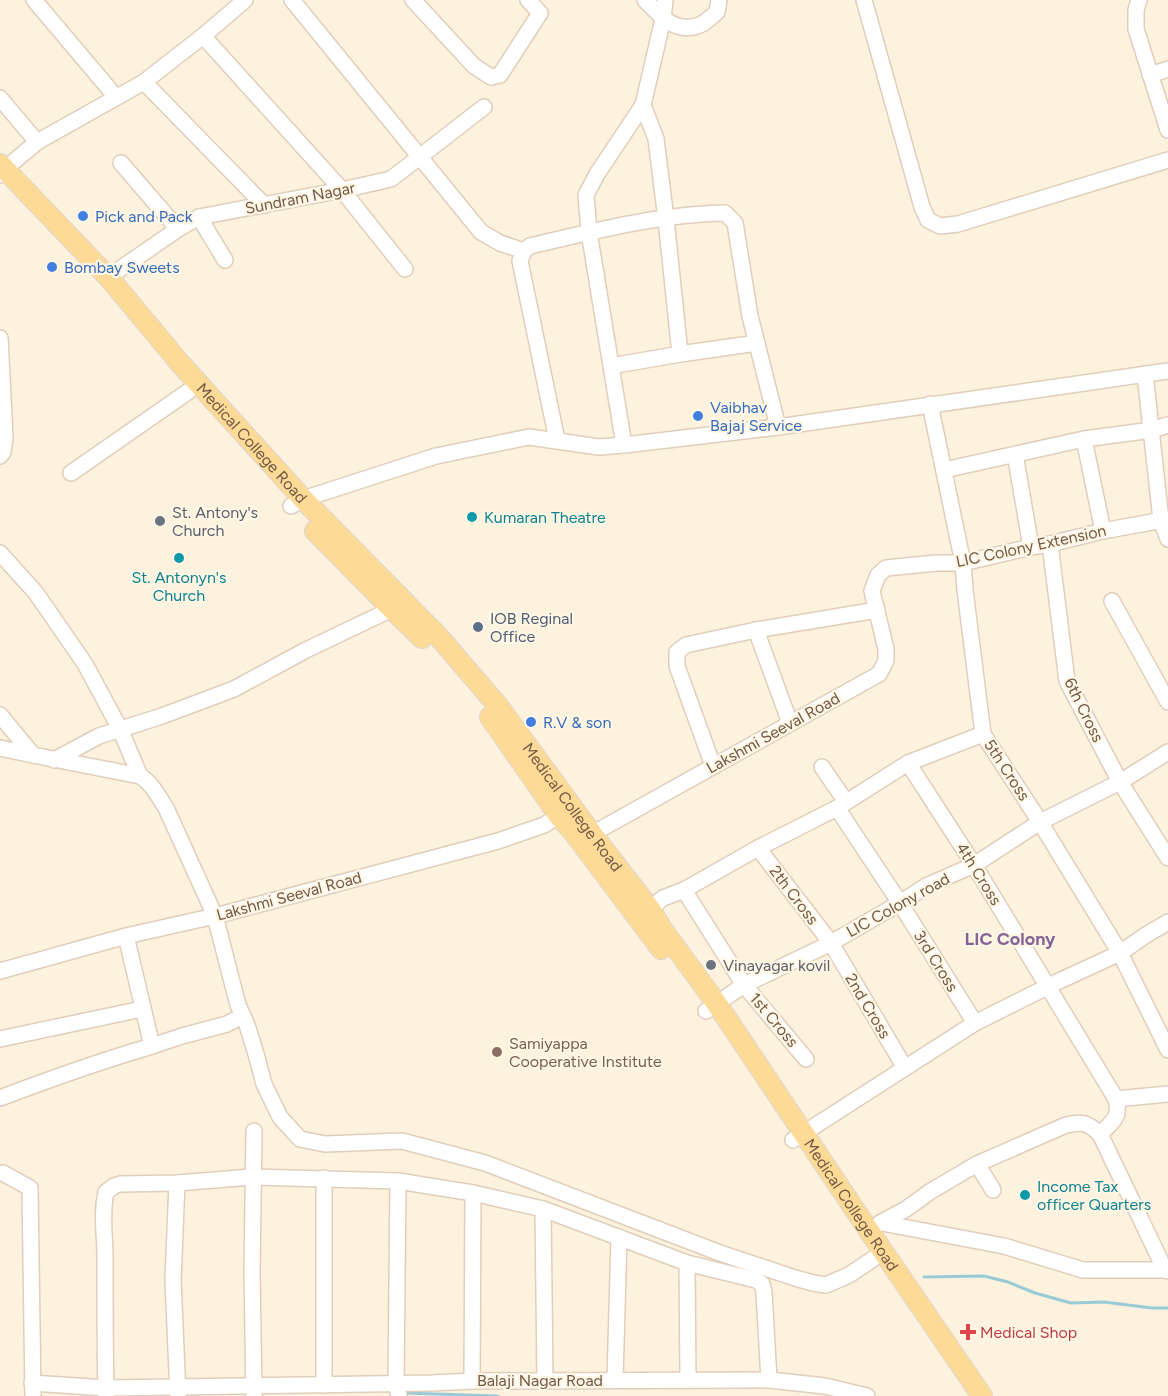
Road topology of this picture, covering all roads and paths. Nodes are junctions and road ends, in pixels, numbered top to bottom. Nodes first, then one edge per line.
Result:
1 (34, 0) edge
2 (245, 0) edge
3 (292, 0) edge
4 (413, 0) edge
5 (528, 0) edge
6 (645, 0) edge
7 (664, 0) edge
8 (719, 0) edge
9 (864, 0) edge
10 (1139, 0) edge
11 (663, 19) junction
12 (203, 36) junction
13 (1168, 69) edge
14 (1150, 75) junction
15 (144, 82) junction
16 (116, 97) junction
17 (0, 98) edge
18 (643, 105) junction
19 (484, 107) dead end
20 (1168, 130) edge
21 (37, 142) junction
22 (420, 157) junction
23 (1168, 160) edge
24 (121, 163) dead end
25 (1, 172) edge
26 (342, 190) junction
27 (264, 204) junction
28 (199, 217) junction
29 (666, 219) junction
30 (178, 229) junction
31 (589, 232) junction
32 (524, 251) junction
33 (225, 260) dead end
34 (405, 269) dead end
35 (110, 279) junction
36 (0, 338) edge
37 (757, 343) junction
38 (680, 354) junction
39 (0, 361) edge
40 (611, 366) junction
41 (1168, 371) edge
42 (1145, 374) junction
43 (189, 391) junction
44 (930, 404) junction
45 (1168, 425) edge
46 (778, 427) junction
47 (1152, 430) junction
48 (1084, 439) junction
49 (557, 440) junction
50 (624, 445) junction
51 (1015, 454) junction
52 (0, 456) edge
53 (944, 471) junction
54 (71, 473) dead end
55 (297, 503) junction
56 (1165, 520) edge
57 (1103, 531) junction
58 (1168, 539) edge
59 (1050, 544) junction
60 (1031, 547) junction
61 (0, 553) edge
62 (963, 562) junction
63 (872, 591) joint
64 (1112, 601) dead end
65 (392, 609) junction
66 (877, 610) junction
67 (756, 630) junction
68 (1168, 702) edge
69 (494, 711) junction
70 (0, 715) edge
71 (790, 723) junction
72 (120, 729) junction
73 (983, 734) junction
74 (0, 748) edge
75 (1168, 752) edge
76 (33, 755) junction
77 (54, 760) junction
78 (908, 763) junction
79 (713, 766) junction
80 (822, 767) dead end
81 (140, 776) junction
82 (1120, 782) junction
83 (842, 805) junction
84 (566, 811) junction
85 (1041, 822) junction
86 (592, 834) junction
87 (758, 848) junction
88 (1168, 858) edge
89 (974, 865) junction
90 (684, 890) junction
91 (900, 903) junction
92 (650, 909) junction
93 (214, 916) junction
94 (1168, 922) edge
95 (126, 936) junction
96 (831, 943) junction
97 (1120, 953) junction
98 (0, 971) edge
99 (744, 986) junction
100 (1047, 986) junction
101 (712, 1008) junction
102 (142, 1009) junction
103 (242, 1016) junction
104 (975, 1023) junction
105 (0, 1039) edge
106 (152, 1046) junction
107 (1168, 1050) edge
108 (806, 1059) dead end
109 (905, 1068) junction
110 (1168, 1094) edge
111 (0, 1098) edge
112 (1116, 1099) junction
113 (254, 1131) dead end
114 (1100, 1134) junction
115 (798, 1137) junction
116 (977, 1164) junction
117 (3, 1173) dead end
118 (252, 1177) junction
119 (324, 1178) junction
120 (398, 1181) junction
121 (177, 1182) junction
122 (993, 1190) dead end
123 (473, 1193) junction
124 (543, 1209) junction
125 (874, 1225) junction
126 (619, 1237) junction
127 (873, 1259) junction
128 (687, 1263) junction
129 (1167, 1271) edge
130 (544, 1380) junction
131 (615, 1380) junction
132 (688, 1380) junction
133 (769, 1380) junction
134 (472, 1381) junction
135 (324, 1385) junction
136 (32, 1390) edge
137 (398, 1390) edge
138 (253, 1391) edge
139 (106, 1392) edge
140 (178, 1392) edge
141 (867, 1396) edge
142 (969, 1396) edge
143 (982, 1396) edge

1 - 16 street
2 - 12 street
3 - 22 street
4 - 5 street
6 - 11 street
7 - 11 street
8 - 11 street
9 - 23 street
10 - 14 street
11 - 18 street
12 - 15 street
12 - 26 street
13 - 14 street
14 - 20 street
15 - 16 street
15 - 27 street
16 - 21 street
17 - 21 street
18 - 29 street
18 - 31 street
19 - 22 street, Sundram Nagar
21 - 25 street
22 - 26 street, Sundram Nagar
22 - 32 street
24 - 30 street
25 - 35 main road, Medical College Road
25 - 43 main road, Medical College Road
26 - 27 street, Sundram Nagar
26 - 34 street
27 - 28 street, Sundram Nagar
28 - 30 street, Sundram Nagar
28 - 33 street
29 - 31 street
29 - 37 street
29 - 38 street
30 - 35 street, Sundram Nagar
31 - 32 street
31 - 40 street
32 - 49 street
35 - 55 main road, Medical College Road
36 - 39 street
37 - 38 street
37 - 46 street
38 - 40 street
39 - 52 street
40 - 50 street
41 - 42 street
42 - 44 street
42 - 47 street
43 - 54 street
43 - 55 main road, Medical College Road
44 - 46 street
44 - 53 street, 5th Cross
45 - 47 street
46 - 50 street
47 - 48 street
47 - 56 street
48 - 51 street
48 - 57 street
49 - 50 street
49 - 55 street
51 - 53 street
51 - 60 street
53 - 62 street, 5th Cross
55 - 65 main road, Medical College Road
55 - 69 main road, Medical College Road
56 - 57 street, LIC Colony Extension
56 - 58 street
57 - 59 street, LIC Colony Extension
59 - 60 street, LIC Colony Extension
59 - 82 street, 6th Cross
60 - 62 street, LIC Colony Extension
61 - 72 street
62 - 63 street, LIC Colony Extension
62 - 73 street, 5th Cross
63 - 66 street, Lakshmi Seeval Road
64 - 68 street
65 - 69 main road, Medical College Road
65 - 72 street
66 - 67 street
66 - 71 street, Lakshmi Seeval Road
67 - 71 street
67 - 79 street
69 - 84 main road, Medical College Road
70 - 76 street
71 - 79 street, Lakshmi Seeval Road
72 - 77 street
72 - 81 street
73 - 78 street
73 - 85 street, 5th Cross
74 - 76 street
75 - 82 street, LIC Colony road
76 - 77 street
77 - 81 street
78 - 83 street
78 - 89 street, 4th Cross
79 - 86 street, Lakshmi Seeval Road
80 - 83 street, 3rd Cross
81 - 93 street
82 - 85 street, LIC Colony road
82 - 88 street, 6th Cross
83 - 87 street
83 - 91 street, 3rd Cross
84 - 86 main road, Medical College Road
84 - 93 street, Lakshmi Seeval Road
84 - 101 main road, Medical College Road
85 - 89 street, LIC Colony road
85 - 97 street, 5th Cross
86 - 92 main road, Medical College Road
87 - 90 street
87 - 96 street, 2th Cross
89 - 91 street, LIC Colony road
89 - 100 street, 4th Cross
90 - 92 street
90 - 99 street, 1st Cross
91 - 96 street, LIC Colony road
91 - 104 street, 3rd Cross
92 - 101 main road, Medical College Road
93 - 95 street, Lakshmi Seeval Road
93 - 103 street
94 - 97 street
95 - 98 street, Lakshmi Seeval Road
95 - 102 street
96 - 99 street, LIC Colony road
96 - 109 street, 2nd Cross
97 - 100 street
97 - 107 street, 5th Cross
99 - 101 street, LIC Colony road
99 - 108 street, 1st Cross
100 - 104 street
100 - 112 street, 4th Cross
101 - 115 main road, Medical College Road
102 - 105 street
102 - 106 street
103 - 106 street
103 - 127 street
104 - 109 street
106 - 111 street
109 - 115 street
110 - 112 street
112 - 114 street
113 - 118 street
114 - 116 street
114 - 129 street
115 - 125 main road, Medical College Road
115 - 127 main road, Medical College Road
116 - 122 street
116 - 125 street
117 - 136 street
118 - 119 street
118 - 121 street
118 - 138 street
119 - 120 street
119 - 135 street
120 - 123 street
120 - 137 street
121 - 139 street
121 - 140 street
123 - 124 street
123 - 134 street
124 - 126 street
124 - 130 street
125 - 129 street
125 - 143 main road, Medical College Road
126 - 128 street
126 - 131 street
127 - 142 main road, Medical College Road
128 - 132 street
128 - 133 street
130 - 131 street, Balaji Nagar Road
130 - 134 street, Balaji Nagar Road
131 - 132 street, Balaji Nagar Road
132 - 133 street, Balaji Nagar Road
133 - 141 street, Balaji Nagar Road
134 - 137 street, Balaji Nagar Road
135 - 137 street, Balaji Nagar Road
135 - 138 street, Balaji Nagar Road
136 - 139 street, Balaji Nagar Road
138 - 140 street, Balaji Nagar Road
139 - 140 street, Balaji Nagar Road

